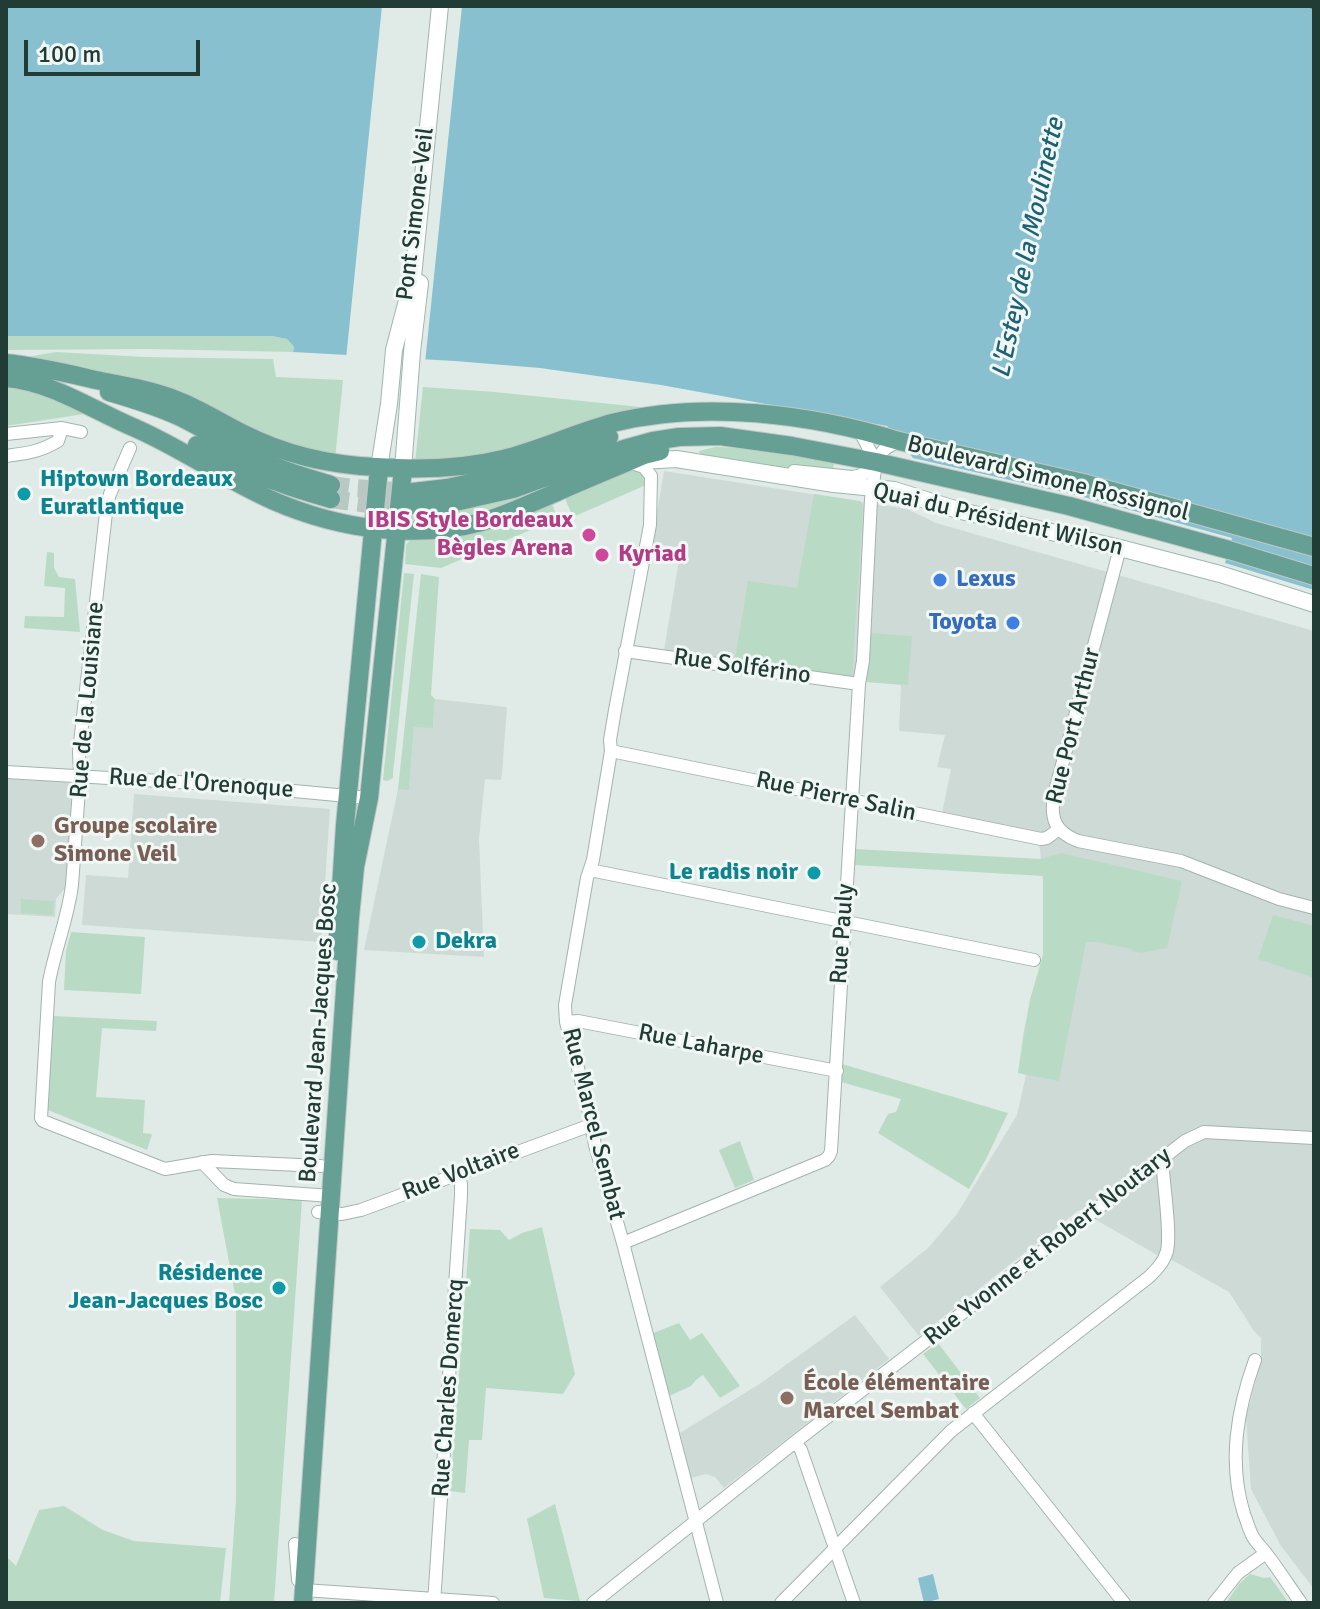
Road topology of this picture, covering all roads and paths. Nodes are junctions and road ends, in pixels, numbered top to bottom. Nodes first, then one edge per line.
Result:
1 (440, 6) edge
2 (449, 6) edge
3 (6, 363) edge
4 (44, 369) junction
5 (6, 378) edge
6 (75, 399) junction
7 (807, 420) junction
8 (62, 428) junction
9 (859, 430) junction
10 (81, 432) dead end
11 (6, 434) edge
12 (899, 441) junction
13 (768, 442) junction
14 (130, 448) dead end
15 (6, 456) edge
16 (629, 462) junction
17 (876, 462) junction
18 (379, 468) junction
19 (403, 469) junction
20 (738, 469) junction
21 (872, 488) junction
22 (373, 529) junction
23 (396, 530) junction
24 (1314, 547) edge
25 (1120, 548) junction
26 (1314, 576) edge
27 (1314, 604) edge
28 (625, 651) junction
29 (859, 684) junction
30 (611, 751) junction
31 (6, 772) edge
32 (80, 776) junction
33 (347, 796) junction
34 (369, 798) junction
35 (853, 800) junction
36 (1059, 829) junction
37 (590, 870) junction
38 (1314, 908) edge
39 (844, 920) junction
40 (347, 955) junction
41 (1034, 960) dead end
42 (566, 1022) junction
43 (837, 1071) junction
44 (591, 1125) junction
45 (1314, 1138) edge
46 (202, 1162) junction
47 (1158, 1162) junction
48 (321, 1166) junction
49 (458, 1173) junction
50 (325, 1204) junction
51 (623, 1243) junction
52 (1255, 1360) dead end
53 (973, 1413) junction
54 (795, 1442) junction
55 (695, 1522) junction
56 (836, 1549) junction
57 (1266, 1553) junction
58 (297, 1600) edge
59 (434, 1601) edge
60 (493, 1603) edge
61 (593, 1603) edge
62 (717, 1603) edge
63 (781, 1603) edge
64 (854, 1603) edge
65 (1124, 1603) edge
66 (1214, 1603) edge
67 (1301, 1603) edge
68 (1310, 1603) edge

1 - 18 main road, Pont Simone-Veil
2 - 19 main road, Pont Simone-Veil
3 - 4 main road
4 - 6 main road
4 - 18 main road
5 - 6 main road
6 - 22 main road
7 - 9 main road, Boulevard Simone Rossignol
7 - 13 main road
7 - 19 main road
8 - 10 street
8 - 11 street
8 - 15 street
9 - 12 main road, Boulevard Simone Rossignol
9 - 17 street
12 - 17 street
12 - 24 main road, Boulevard Simone Rossignol
13 - 16 main road
13 - 17 main road, Boulevard Simone Rossignol
14 - 32 street, Rue de la Louisiane
16 - 20 main road, Quai du Président Wilson
16 - 23 main road
16 - 28 street, Rue Marcel Sembat
17 - 20 street
17 - 21 street, Rue Pauly
17 - 26 main road, Boulevard Simone Rossignol
18 - 19 main road
18 - 22 main road, Boulevard Jean-Jacques Bosc
19 - 23 main road, Boulevard Jean-Jacques Bosc
20 - 21 main road, Quai du Président Wilson
21 - 25 main road, Quai du Président Wilson
21 - 29 street, Rue Pauly
22 - 23 main road
22 - 33 main road, Boulevard Jean-Jacques Bosc
23 - 34 main road, Boulevard Jean-Jacques Bosc
25 - 27 main road, Quai du Président Wilson
25 - 36 street, Rue Port Arthur
28 - 29 street, Rue Solférino
28 - 30 street, Rue Marcel Sembat
29 - 35 street, Rue Pauly
30 - 35 street, Rue Pierre Salin
30 - 37 street, Rue Marcel Sembat
31 - 32 street, Rue de l'Orenoque
32 - 33 street, Rue de l'Orenoque
32 - 46 street, Rue de la Louisiane
33 - 34 street, Rue de l'Orenoque
33 - 40 street
33 - 48 main road, Boulevard Jean-Jacques Bosc
34 - 40 main road, Boulevard Jean-Jacques Bosc
35 - 36 street, Rue Pierre Salin
35 - 39 street, Rue Pauly
36 - 38 street, Rue Port Arthur
37 - 39 street
37 - 42 street, Rue Marcel Sembat
39 - 41 street
39 - 43 street, Rue Pauly
40 - 50 main road, Boulevard Jean-Jacques Bosc
42 - 43 street, Rue Laharpe
42 - 44 street, Rue Marcel Sembat
43 - 51 street, Rue Pauly
44 - 49 street, Rue Voltaire
44 - 51 street, Rue Marcel Sembat
45 - 47 street, Rue Yvonne et Robert Noutary
46 - 48 street, Rue de la Louisiane
46 - 50 street
47 - 53 street
47 - 54 street, Rue Yvonne et Robert Noutary
48 - 50 main road, Boulevard Jean-Jacques Bosc
49 - 50 street, Rue Voltaire
49 - 59 street, Rue Charles Domercq
50 - 58 main road, Boulevard Jean-Jacques Bosc
50 - 58 main road, Boulevard Jean-Jacques Bosc
51 - 55 street, Rue Marcel Sembat
52 - 57 street
53 - 56 street
53 - 65 street
54 - 55 street, Rue Yvonne et Robert Noutary
54 - 56 street
55 - 61 street, Rue Yvonne et Robert Noutary
55 - 62 street, Rue Marcel Sembat
56 - 63 street
56 - 64 street
57 - 66 street
57 - 67 street
57 - 68 street
58 - 59 street
59 - 60 street

